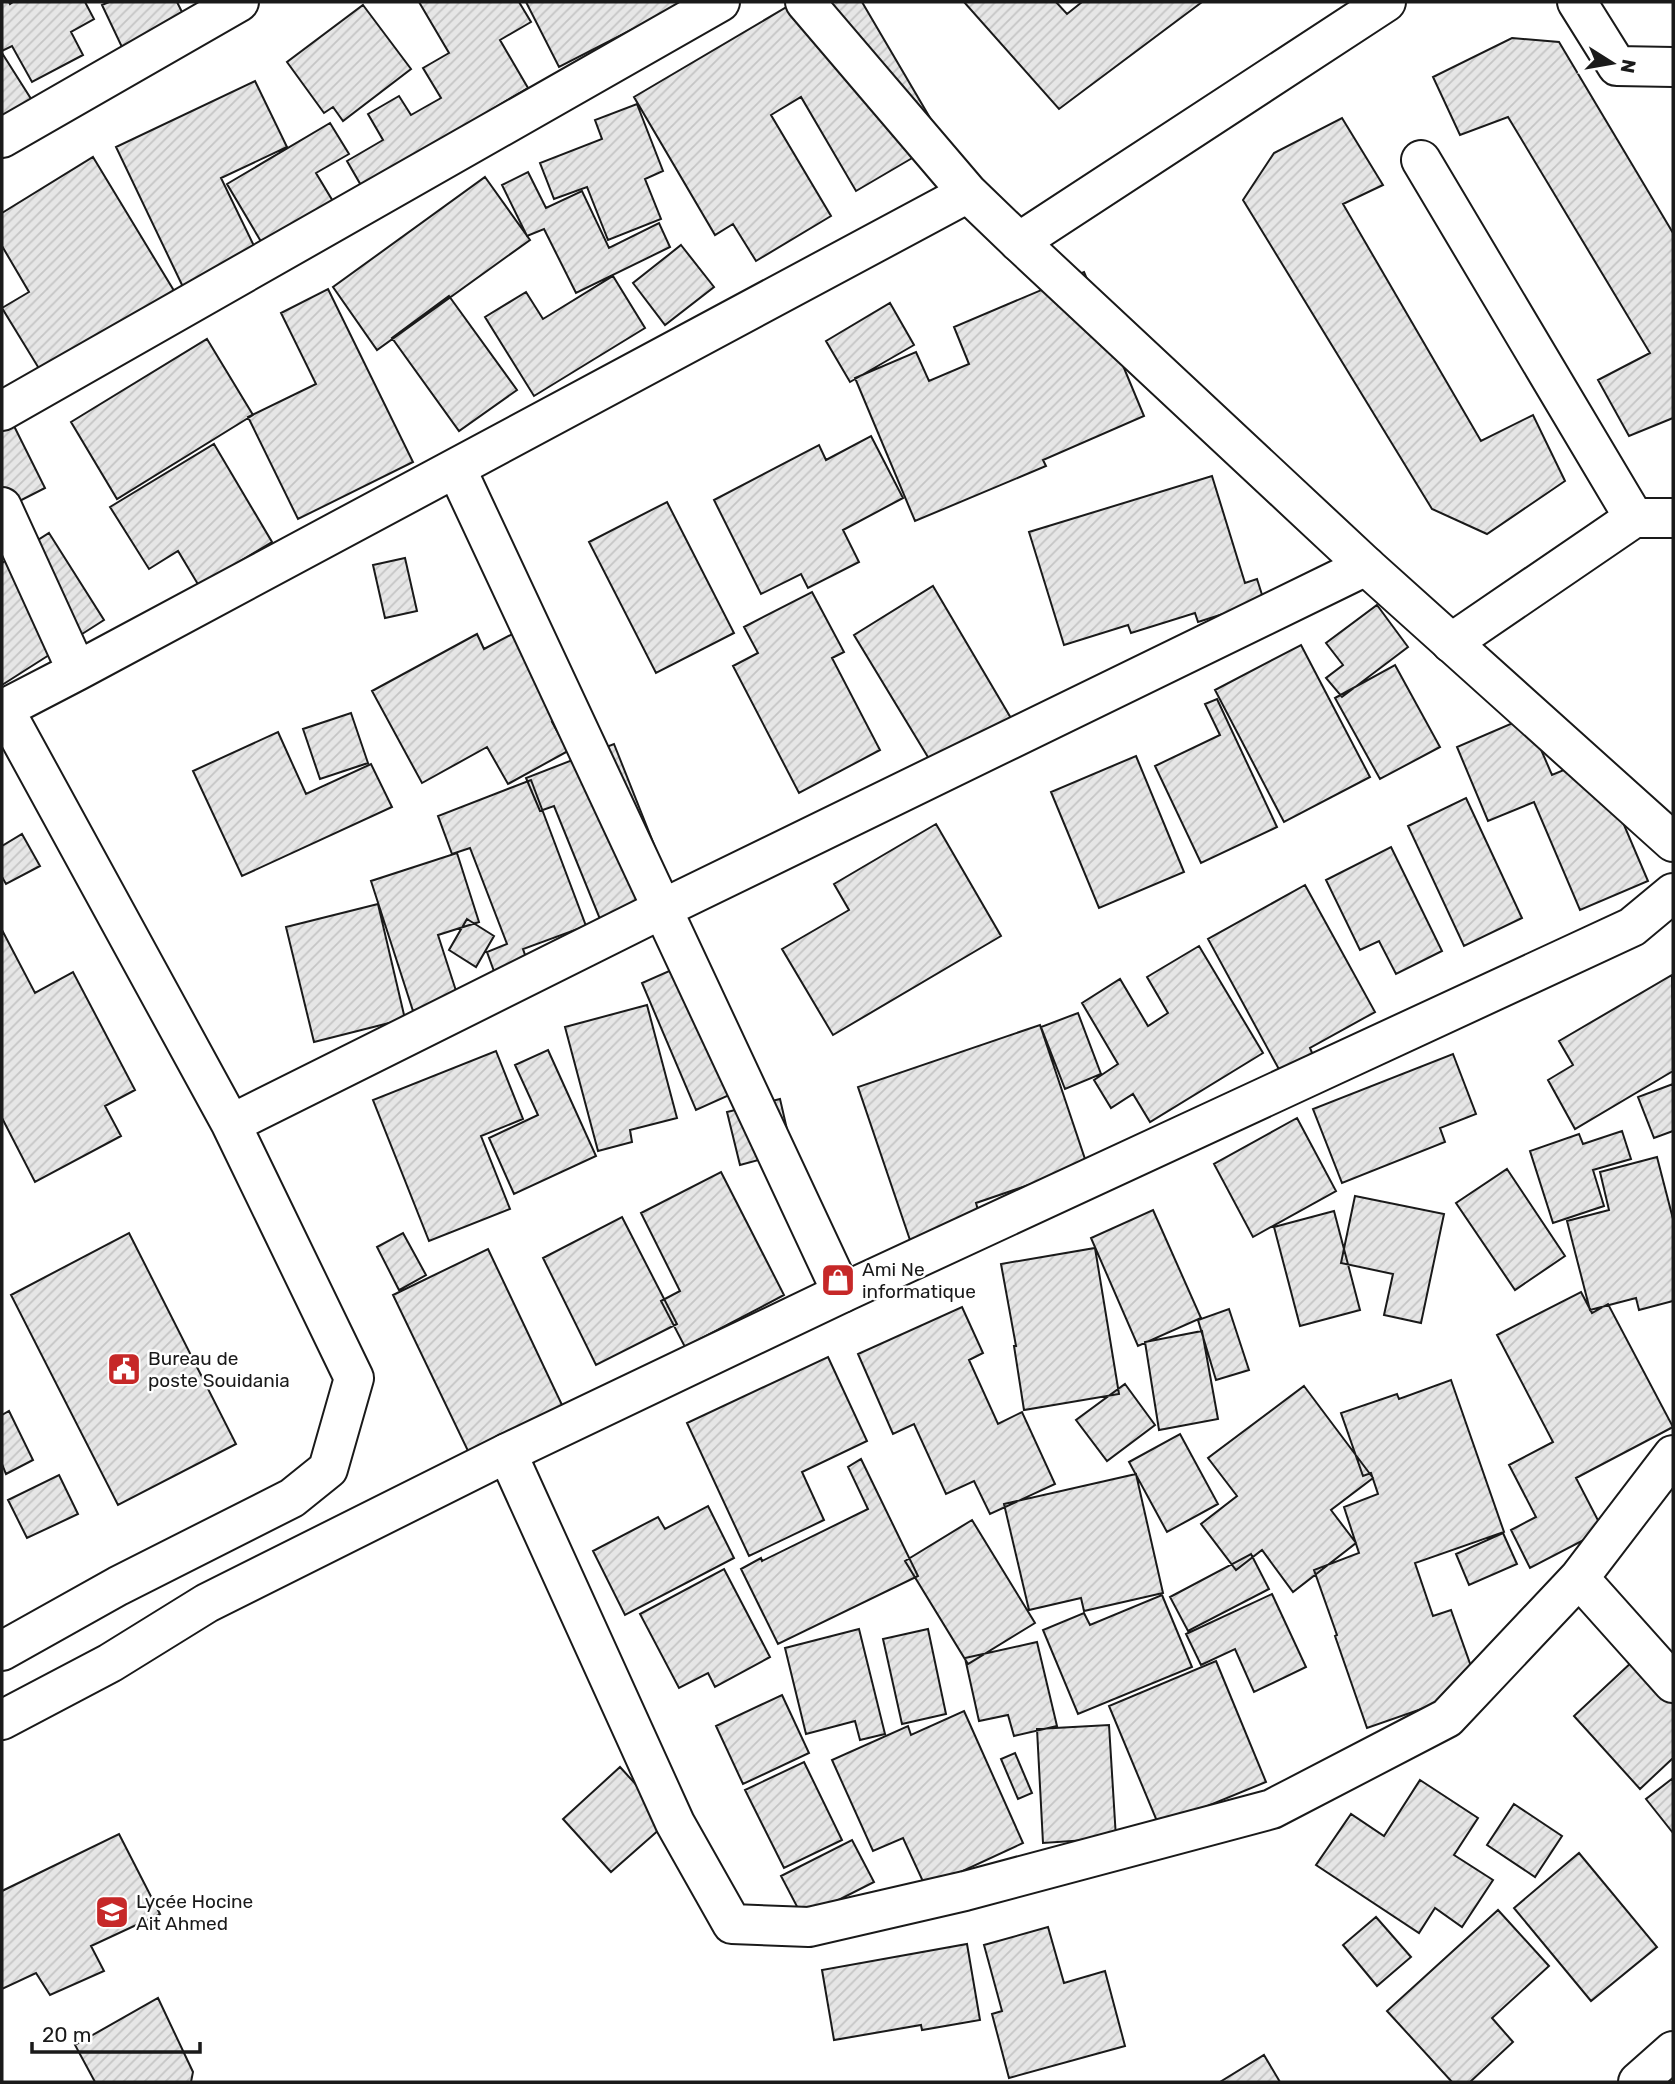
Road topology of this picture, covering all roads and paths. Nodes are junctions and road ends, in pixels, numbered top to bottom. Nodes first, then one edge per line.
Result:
1 (239, 2) edge
2 (720, 2) edge
3 (805, 2) edge
4 (1386, 2) edge
5 (1577, 2) edge
6 (1673, 67) edge
7 (2, 138) edge
8 (1421, 160) dead end
9 (968, 193) junction
10 (1019, 242) junction
11 (2, 411) edge
12 (456, 468) junction
13 (2, 507) edge
14 (1634, 518) junction
15 (1673, 518) edge
16 (1366, 566) junction
17 (1451, 643) junction
18 (77, 671) junction
19 (3, 709) edge
20 (1673, 842) edge
21 (1673, 893) edge
22 (662, 909) junction
23 (231, 1124) junction
24 (842, 1293) junction
25 (507, 1453) junction
26 (1673, 1454) edge
27 (1579, 1578) junction
28 (2, 1651) edge
29 (1673, 1683) edge
30 (2, 1720) edge
31 (1673, 2051) edge
32 (1638, 2082) edge

1 - 7 street
2 - 11 street
3 - 9 street
4 - 10 street
5 - 6 street
8 - 14 street
9 - 10 street
9 - 12 street
10 - 16 street
12 - 18 street
12 - 22 street
13 - 18 street
14 - 15 street
14 - 17 street
16 - 17 street
16 - 22 street
17 - 20 street
18 - 19 street
19 - 23 street
21 - 24 street
22 - 23 street
22 - 24 street
23 - 28 street
24 - 25 street
25 - 27 street
25 - 30 street
26 - 27 street
27 - 29 street
31 - 32 street

